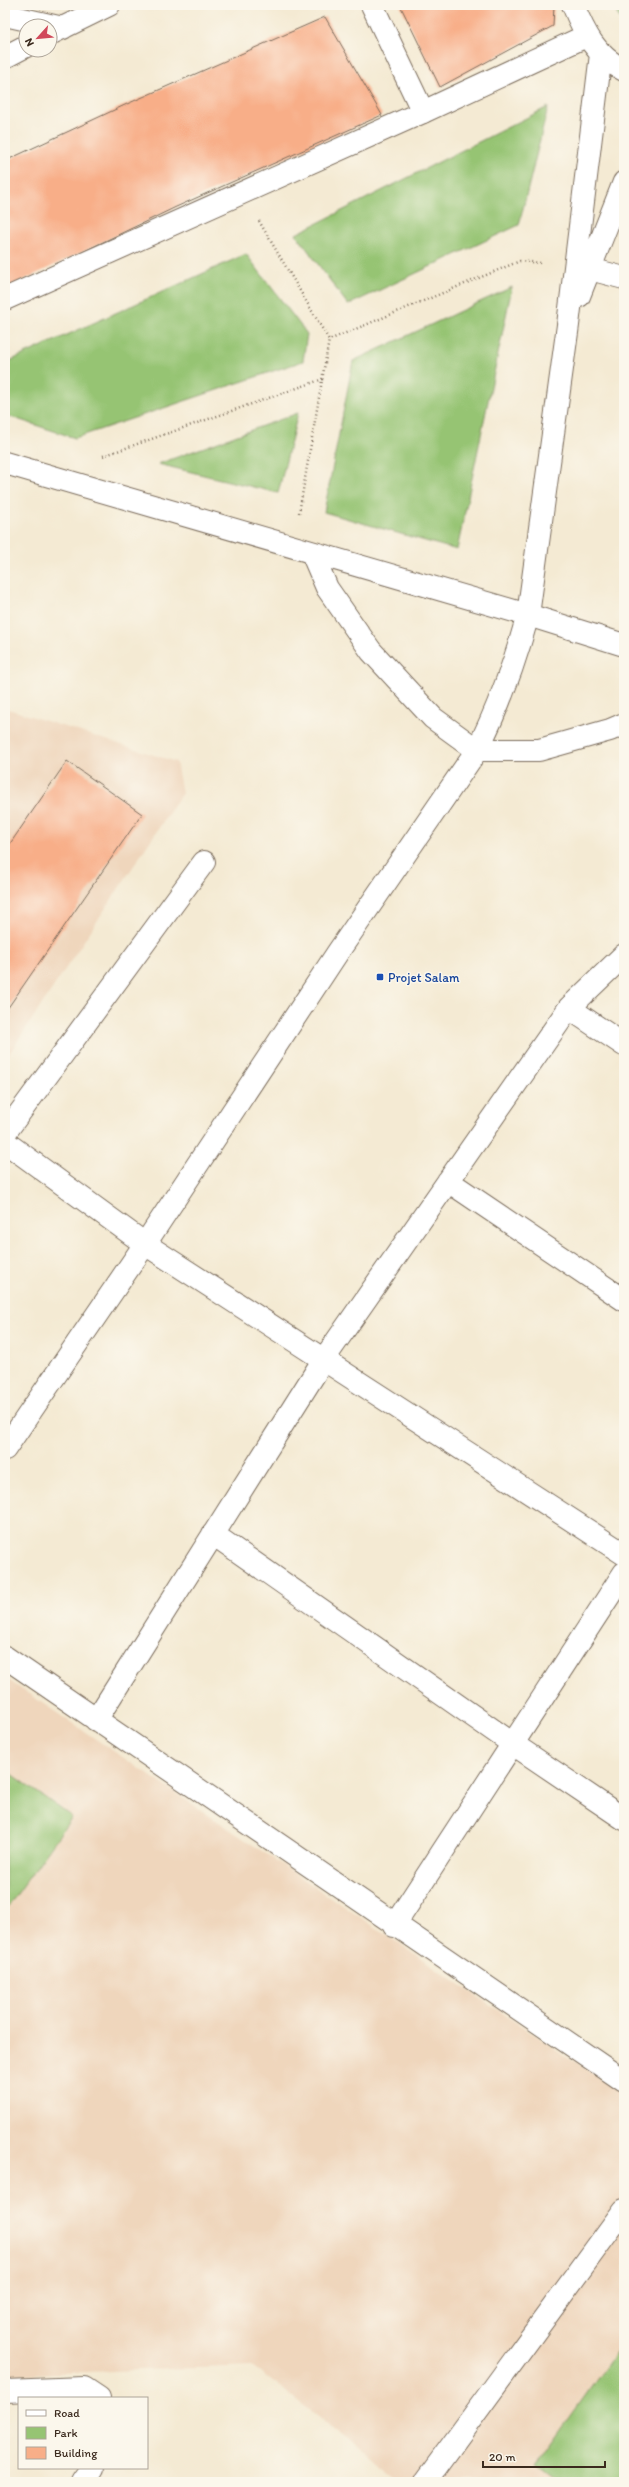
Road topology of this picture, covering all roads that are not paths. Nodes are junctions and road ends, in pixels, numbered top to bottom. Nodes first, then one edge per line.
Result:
1 (109, 5) edge
2 (372, 5) edge
3 (573, 5) edge
4 (5, 15) edge
5 (18, 19) edge
6 (58, 30) edge
7 (586, 36) junction
8 (18, 50) edge
9 (601, 54) junction
10 (5, 57) edge
11 (624, 70) edge
12 (423, 112) junction
13 (624, 182) edge
14 (582, 268) junction
15 (624, 278) edge
16 (5, 299) edge
17 (5, 463) edge
18 (302, 550) junction
19 (528, 615) junction
20 (624, 645) edge
21 (624, 724) edge
22 (477, 750) junction
23 (204, 862) dead end
24 (624, 955) edge
25 (569, 1008) junction
26 (624, 1045) edge
27 (5, 1133) edge
28 (5, 1142) edge
29 (448, 1181) junction
30 (145, 1244) junction
31 (624, 1300) edge
32 (324, 1359) junction
33 (5, 1449) edge
34 (213, 1534) junction
35 (624, 1554) edge
36 (624, 1573) edge
37 (5, 1657) edge
38 (96, 1720) junction
39 (513, 1744) junction
40 (624, 1819) edge
41 (394, 1926) junction
42 (624, 2081) edge
43 (624, 2210) edge
44 (5, 2391) edge
45 (98, 2397) edge
46 (91, 2469) edge
47 (83, 2482) edge
48 (425, 2482) edge

1 - 6 street
2 - 12 street
3 - 7 street
4 - 5 street
7 - 9 street
7 - 12 street
8 - 10 street
9 - 11 street
9 - 14 street
12 - 16 street
13 - 14 street
14 - 15 street
14 - 19 street
17 - 18 street
18 - 19 street
18 - 22 street
19 - 20 street
19 - 22 street
21 - 22 street
22 - 30 street
23 - 27 street
24 - 25 street
25 - 26 street
25 - 29 street
28 - 30 street
29 - 31 street
29 - 32 street
30 - 32 street
30 - 33 street
32 - 34 street
32 - 35 street
34 - 38 street
34 - 39 street
36 - 39 street
37 - 38 street
38 - 41 street
39 - 40 street
39 - 41 street
41 - 42 street
43 - 48 street
44 - 45 street
46 - 47 street

